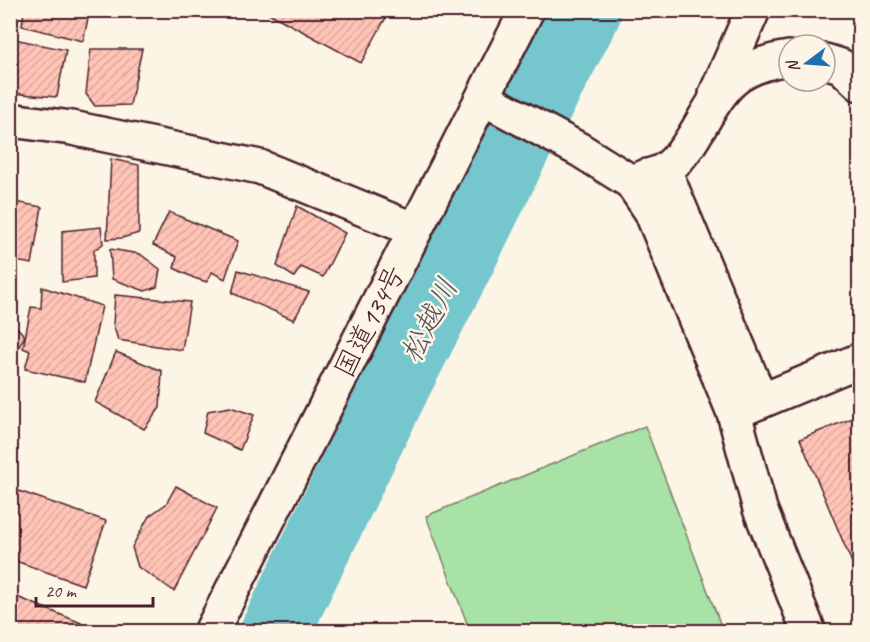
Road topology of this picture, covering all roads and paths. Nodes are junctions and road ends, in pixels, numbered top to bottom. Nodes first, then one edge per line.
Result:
1 (527, 10) edge
2 (753, 10) edge
3 (777, 60) edge
4 (837, 65) edge
5 (860, 84) edge
6 (492, 103) junction
7 (710, 106) junction
8 (10, 120) edge
9 (664, 170) junction
10 (631, 182) junction
11 (415, 230) junction
12 (860, 360) edge
13 (748, 407) junction
14 (211, 632) edge
15 (809, 632) edge

1 - 6 main road, 国道134号
2 - 7 main road
3 - 7 main road
4 - 5 main road
6 - 10 main road
6 - 11 main road, 国道134号
7 - 9 main road
8 - 11 main road
9 - 10 main road
9 - 13 main road
10 - 13 main road
11 - 14 main road, 国道134号
12 - 13 main road
13 - 15 main road

